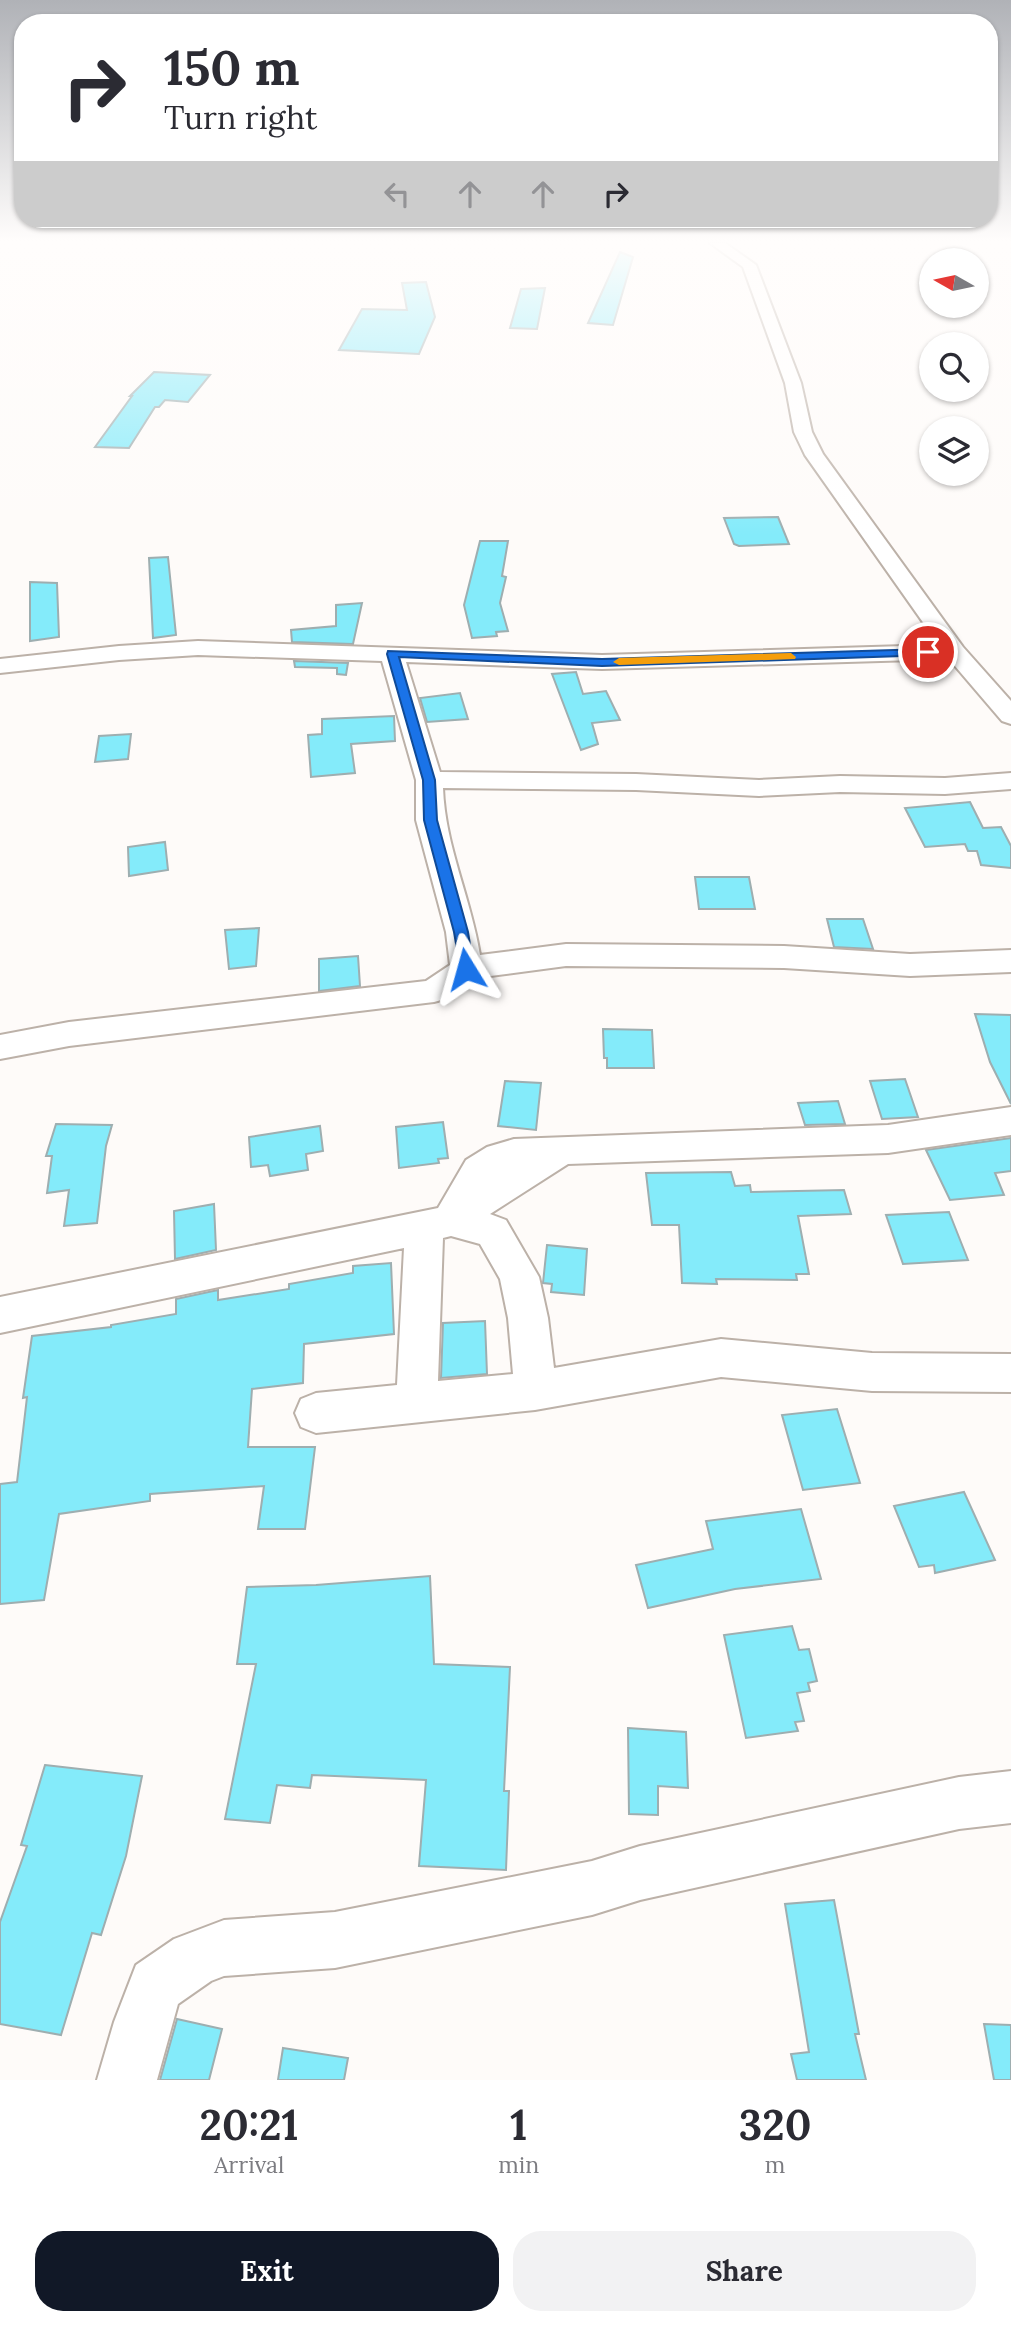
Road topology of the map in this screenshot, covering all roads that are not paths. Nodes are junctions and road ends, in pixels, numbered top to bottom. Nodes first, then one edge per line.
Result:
1 (777, 340) edge
2 (955, 652) junction
3 (392, 654) junction
4 (0, 666) edge
5 (1011, 716) edge
6 (429, 780) junction
7 (1011, 781) edge
8 (1011, 961) edge
9 (466, 969) junction
10 (0, 1047) edge
11 (1011, 1121) edge
12 (438, 1224) junction
13 (0, 1315) edge
14 (1011, 1373) edge
15 (417, 1383) dead end
16 (535, 1391) junction
17 (316, 1413) dead end
18 (1011, 1797) edge
19 (127, 2080) edge

1 - 2 street
2 - 3 street
2 - 5 street
3 - 4 street
3 - 6 street
6 - 7 street
6 - 9 street
8 - 9 street
9 - 10 street
11 - 12 street
12 - 13 street
12 - 15 street
12 - 16 street
14 - 16 street
16 - 17 street
18 - 19 street

